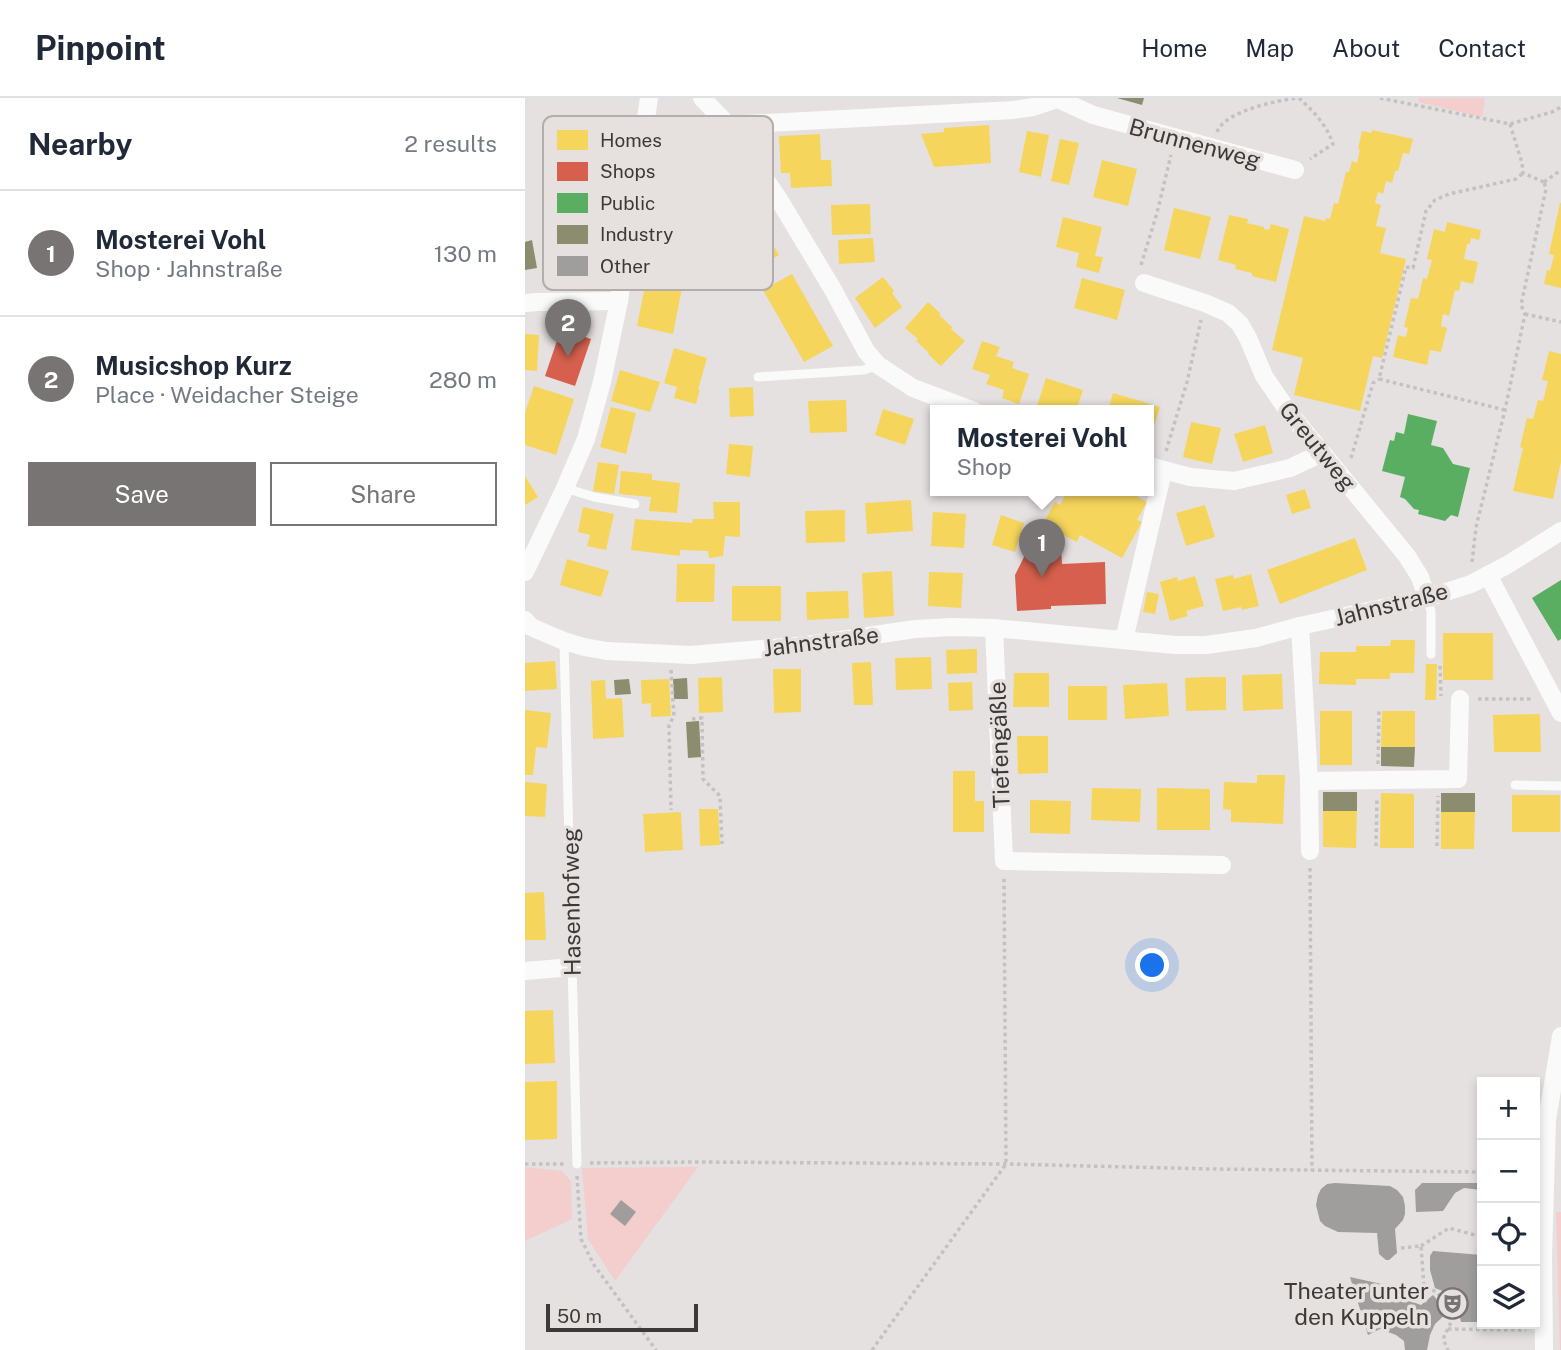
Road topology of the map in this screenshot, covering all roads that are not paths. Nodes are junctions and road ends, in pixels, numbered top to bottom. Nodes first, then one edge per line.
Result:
1 (649, 98) edge
2 (702, 98) edge
3 (1057, 99) edge
4 (646, 116) edge
5 (719, 116) edge
6 (773, 123) edge
7 (1295, 170) road end
8 (773, 191) edge
9 (1144, 283) road end
10 (621, 290) edge
11 (619, 301) junction
12 (525, 303) edge
13 (878, 365) junction
14 (758, 377) dead end
15 (958, 405) edge
16 (1322, 453) junction
17 (1156, 468) edge
18 (565, 488) junction
19 (1151, 496) edge
20 (635, 504) dead end
21 (1561, 531) edge
22 (543, 535) junction
23 (525, 541) edge
24 (525, 572) edge
25 (1488, 575) junction
26 (1427, 597) junction
27 (525, 620) edge
28 (1300, 626) junction
29 (994, 628) junction
30 (1124, 640) junction
31 (564, 641) junction
32 (1436, 657) road end
33 (1459, 699) road end
34 (1558, 706) edge
35 (1309, 780) junction
36 (1515, 785) dead end
37 (1561, 786) edge
38 (1310, 851) road end
39 (1222, 865) dead end
40 (572, 967) junction
41 (525, 971) edge
42 (1561, 1036) edge
43 (577, 1164) road end
44 (1544, 1350) edge

1 - 4 street
2 - 5 street
3 - 6 street, Brunnenweg
3 - 7 street, Brunnenweg
8 - 13 street
9 - 16 street, Greutweg
10 - 11 street
11 - 12 street
11 - 18 street
13 - 14 lane
13 - 15 street
16 - 17 street
16 - 26 street, Greutweg
18 - 20 lane
18 - 22 street
19 - 30 street
21 - 25 street, Jahnstraße
22 - 23 street
22 - 24 street
25 - 26 street, Jahnstraße
25 - 34 street
26 - 28 street, Jahnstraße
26 - 32 lane
27 - 31 street, Jahnstraße
28 - 30 street, Jahnstraße
28 - 35 street
29 - 30 street, Jahnstraße
29 - 31 street, Jahnstraße
29 - 39 street, Tiefengäßle
31 - 40 lane, Hasenhofweg
33 - 35 street
35 - 38 street
36 - 37 lane
40 - 41 street
40 - 43 lane, Hasenhofweg
42 - 44 street

